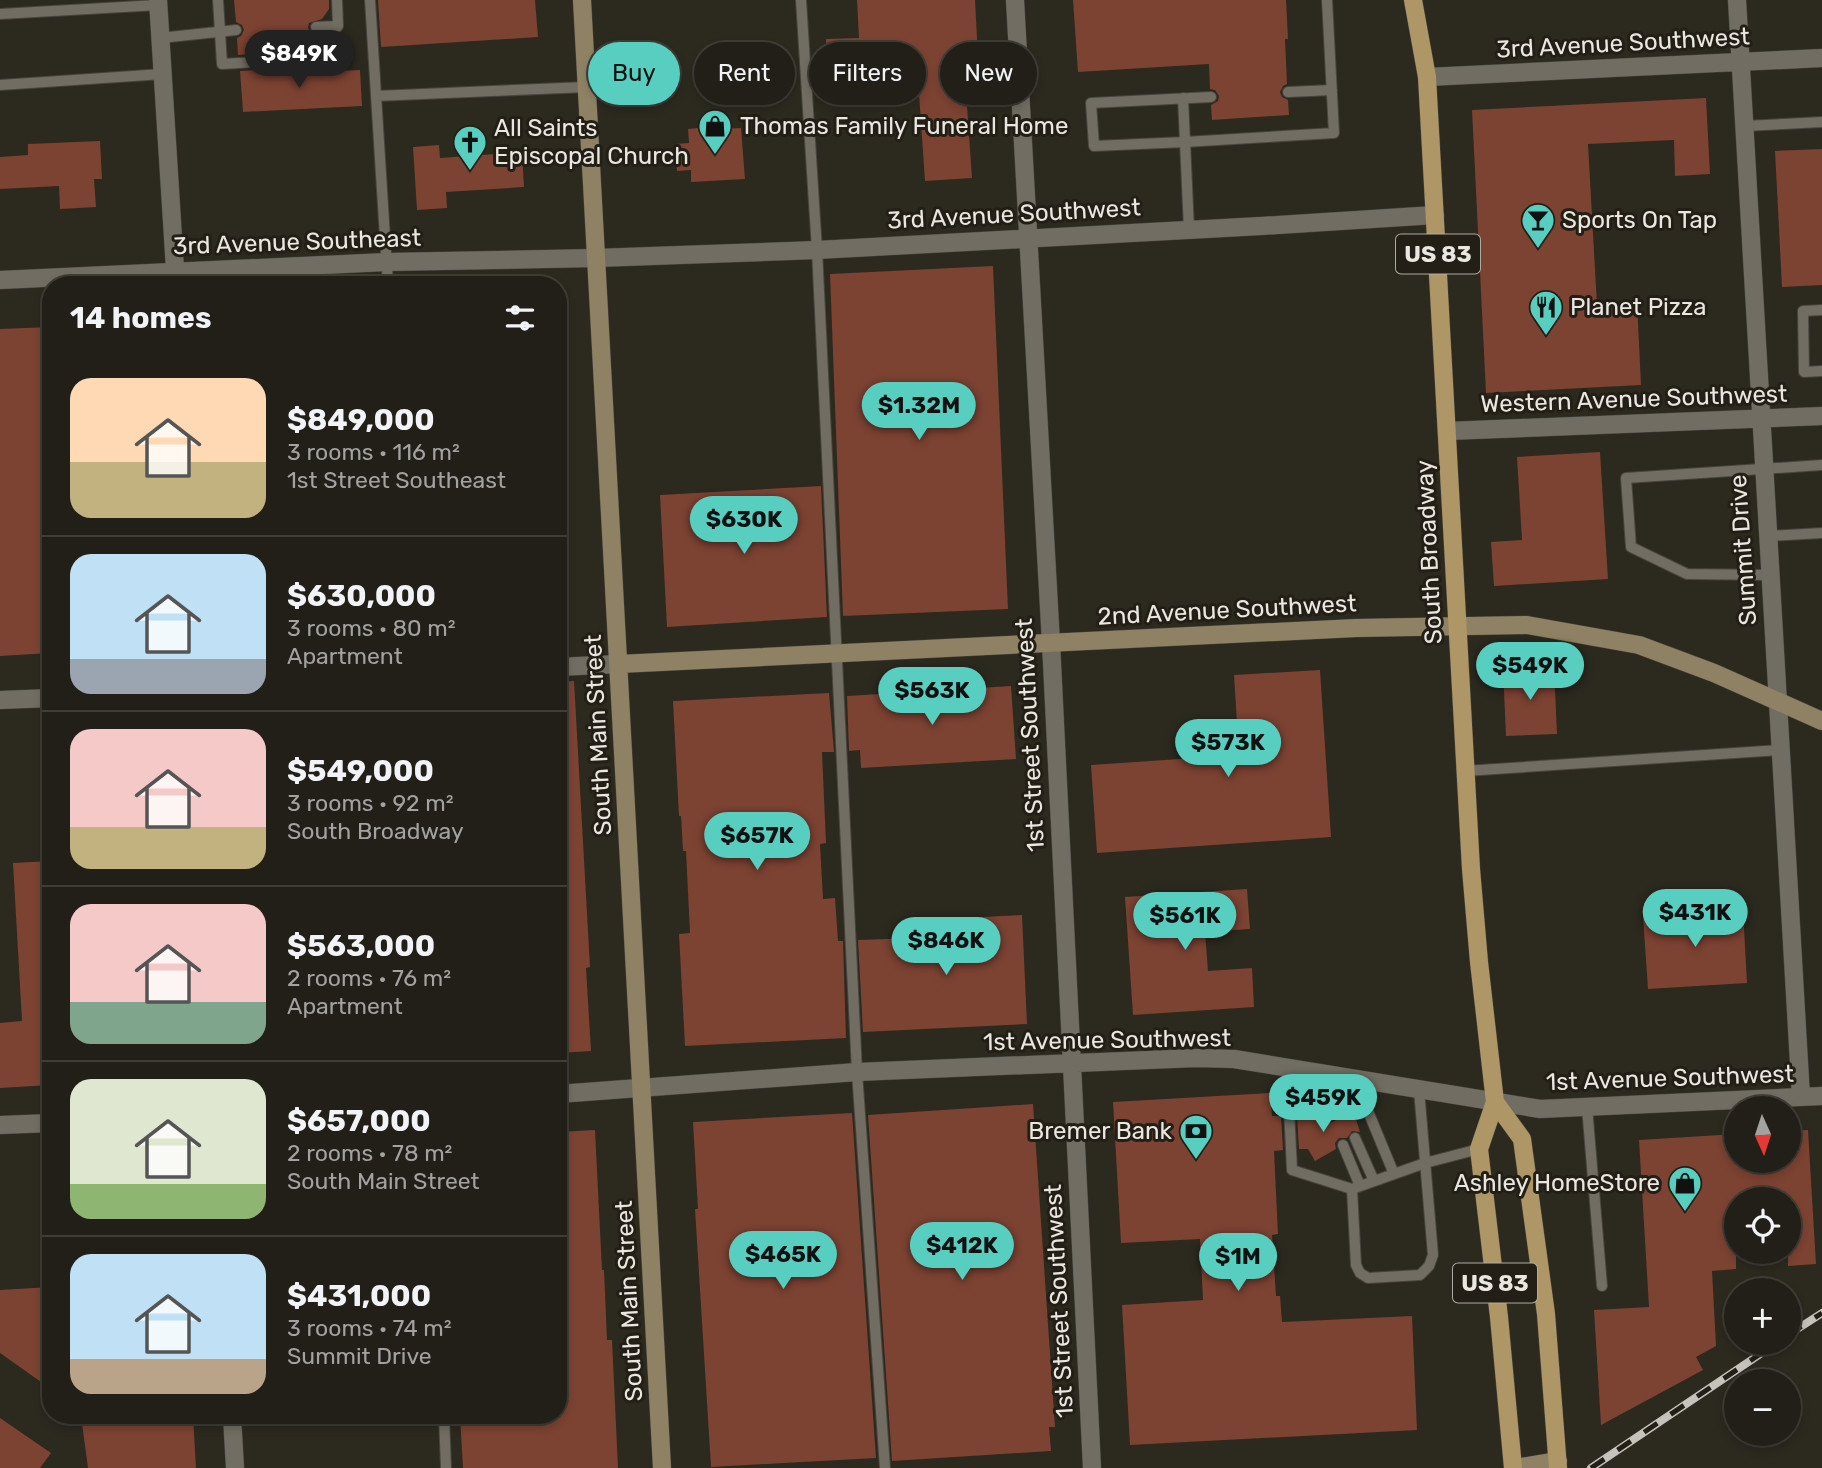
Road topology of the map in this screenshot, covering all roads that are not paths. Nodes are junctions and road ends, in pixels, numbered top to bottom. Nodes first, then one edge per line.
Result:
1 (218, 0) edge
2 (337, 0) edge
3 (370, 0) edge
4 (582, 0) edge
5 (801, 0) edge
6 (1015, 0) edge
7 (1327, 0) edge
8 (1413, 0) edge
9 (1737, 0) edge
10 (158, 2) edge
11 (0, 15) edge
12 (338, 26) junction
13 (316, 27) dead end
14 (236, 30) dead end
15 (221, 31) junction
16 (160, 38) junction
17 (1822, 58) edge
18 (1740, 61) junction
19 (163, 74) junction
20 (1427, 77) junction
21 (0, 85) edge
22 (587, 87) junction
23 (1332, 90) junction
24 (1288, 92) dead end
25 (376, 96) junction
26 (1211, 97) dead end
27 (1183, 99) junction
28 (1822, 122) edge
29 (1744, 126) junction
30 (1185, 142) junction
31 (1435, 215) junction
32 (1189, 229) junction
33 (1027, 237) junction
34 (817, 250) junction
35 (596, 258) junction
36 (387, 262) junction
37 (176, 276) edge
38 (202, 276) edge
39 (388, 276) edge
40 (0, 280) edge
41 (42, 280) edge
42 (1822, 310) edge
43 (1822, 371) edge
44 (1822, 416) edge
45 (1760, 418) junction
46 (1448, 431) junction
47 (1822, 465) edge
48 (1763, 470) junction
49 (1822, 533) edge
50 (1767, 536) junction
51 (1769, 575) junction
52 (1457, 626) junction
53 (1051, 643) junction
54 (838, 654) junction
55 (618, 664) junction
56 (567, 667) edge
57 (42, 698) edge
58 (0, 700) edge
59 (1777, 702) junction
60 (1822, 721) edge
61 (1780, 750) junction
62 (1465, 771) junction
63 (1071, 1064) junction
64 (1287, 1068) junction
65 (857, 1072) junction
66 (1328, 1075) junction
67 (1362, 1080) junction
68 (642, 1089) junction
69 (1419, 1090) junction
70 (567, 1093) edge
71 (1801, 1096) edge
72 (1822, 1096) edge
73 (1335, 1097) junction
74 (1801, 1097) edge
75 (1724, 1101) edge
76 (1495, 1102) junction
77 (1587, 1107) junction
78 (1346, 1112) dead end
79 (1330, 1115) dead end
80 (42, 1123) edge
81 (0, 1125) edge
82 (1355, 1138) dead end
83 (1343, 1145) dead end
84 (1479, 1149) junction
85 (1425, 1163) junction
86 (1394, 1174) junction
87 (1374, 1181) junction
88 (1356, 1188) junction
89 (1602, 1286) dead end
90 (232, 1424) edge
91 (444, 1424) edge
92 (1558, 1465) edge
93 (235, 1468) edge
94 (446, 1468) edge
95 (662, 1468) edge
96 (886, 1468) edge
97 (1092, 1468) edge
98 (1514, 1468) edge

1 - 15 lane
2 - 12 lane
3 - 25 lane
4 - 22 street, South Main Street
5 - 34 lane
6 - 33 street, 1st Street Southwest
7 - 23 lane
8 - 20 main road, South Broadway / US 83
9 - 18 street, Summit Drive
10 - 11 lane
10 - 16 street
12 - 13 lane
12 - 15 lane
14 - 15 lane
15 - 16 lane
16 - 19 street
17 - 18 street, 3rd Avenue Southwest
18 - 20 street, 3rd Avenue Southwest
18 - 29 street, Summit Drive
19 - 21 lane
19 - 37 street
20 - 31 main road, South Broadway / US 83
22 - 25 lane
22 - 35 street, South Main Street
23 - 24 lane
23 - 30 lane
25 - 36 lane
26 - 27 lane
27 - 30 lane
27 - 30 lane
28 - 29 lane
29 - 45 street, Summit Drive
30 - 32 lane
31 - 32 street, 3rd Avenue Southwest
31 - 46 main road, South Broadway / US 83
32 - 33 street, 3rd Avenue Southwest
33 - 34 street, 3rd Avenue Southwest
33 - 53 street, 1st Street Southwest
34 - 35 street, 3rd Avenue Southwest
34 - 54 lane
35 - 36 street, 3rd Avenue Southeast
35 - 55 street, South Main Street
36 - 38 street, 3rd Avenue Southeast
36 - 39 lane
40 - 41 street, 3rd Avenue Southeast
42 - 43 lane
44 - 45 street, Western Avenue Southwest
45 - 46 street, Western Avenue Southwest
45 - 48 street, Summit Drive
46 - 52 main road, South Broadway / US 83
47 - 48 lane
48 - 50 street, Summit Drive
48 - 51 lane
49 - 50 lane
50 - 51 street, Summit Drive
51 - 59 street, Summit Drive
52 - 53 street, 2nd Avenue Southwest
52 - 59 street, 2nd Avenue Southwest
52 - 62 main road, South Broadway / US 83
53 - 54 street, 2nd Avenue Southwest
53 - 63 street, 1st Street Southwest
54 - 55 street, 2nd Avenue Southwest
54 - 65 lane
55 - 56 street
55 - 68 street, South Main Street
57 - 58 street
59 - 60 street, 2nd Avenue Southwest
59 - 61 street, Summit Drive
61 - 62 lane
61 - 71 street, Summit Drive
62 - 76 main road, South Broadway / US 83
63 - 64 street, 1st Avenue Southwest
63 - 65 street, 1st Avenue Southwest
63 - 97 street, 1st Street Southwest
64 - 66 street, 1st Avenue Southwest
64 - 88 lane
65 - 68 street, 1st Avenue Southwest
65 - 96 lane
66 - 67 street, 1st Avenue Southwest
66 - 73 lane
67 - 69 street, 1st Avenue Southwest
67 - 86 lane
68 - 70 street, 1st Avenue Southwest
68 - 95 street, South Main Street
69 - 76 street, 1st Avenue Southwest
69 - 85 lane
72 - 74 street, 1st Avenue Southwest
73 - 78 lane
73 - 79 lane
75 - 77 street, 1st Avenue Southwest
76 - 77 street, 1st Avenue Southwest
76 - 84 main road, South Broadway / US 83
76 - 92 main road, South Broadway / US 83
77 - 89 lane
80 - 81 street
82 - 87 lane
83 - 88 lane
84 - 85 lane
84 - 98 main road, South Broadway / US 83
85 - 86 lane
85 - 88 lane
86 - 87 lane
87 - 88 lane
90 - 93 street
91 - 94 lane
92 - 98 street

